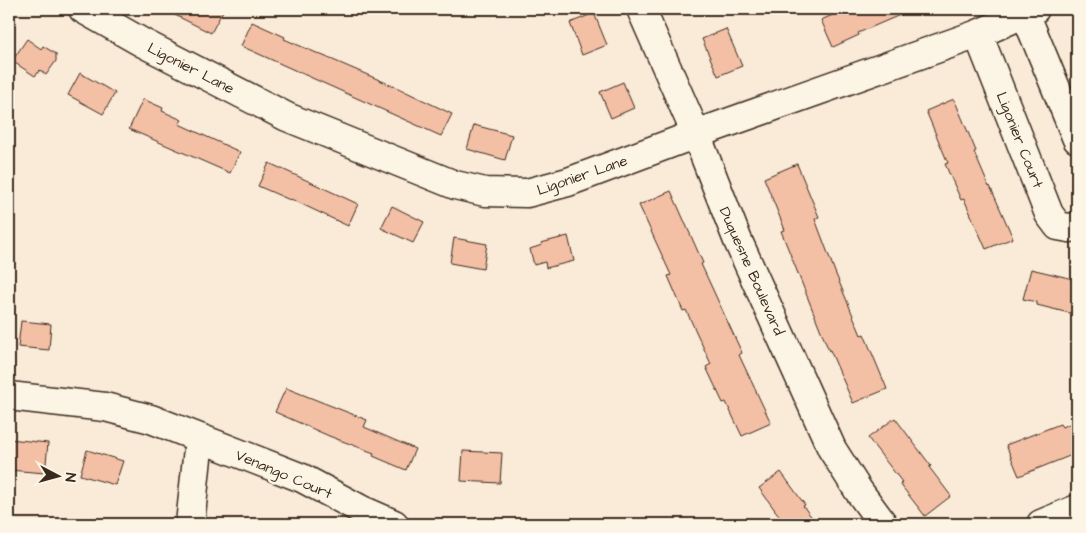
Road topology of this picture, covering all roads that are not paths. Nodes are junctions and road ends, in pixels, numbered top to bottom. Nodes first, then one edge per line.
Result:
1 (83, 9) edge
2 (641, 9) edge
3 (1030, 11) edge
4 (978, 34) junction
5 (696, 134) junction
6 (1077, 139) edge
7 (1077, 228) edge
8 (9, 396) edge
9 (199, 439) junction
10 (1077, 509) edge
11 (190, 524) edge
12 (394, 524) edge
13 (883, 524) edge
14 (1041, 524) edge

1 - 5 street, Ligonier Lane
2 - 5 street, Duquesne Boulevard
3 - 4 street, Ligonier Lane
3 - 6 street
4 - 5 street, Ligonier Lane
4 - 7 street, Ligonier Court
5 - 13 street, Duquesne Boulevard
8 - 9 street, Venango Court
9 - 11 street
9 - 12 street, Venango Court
10 - 14 street

